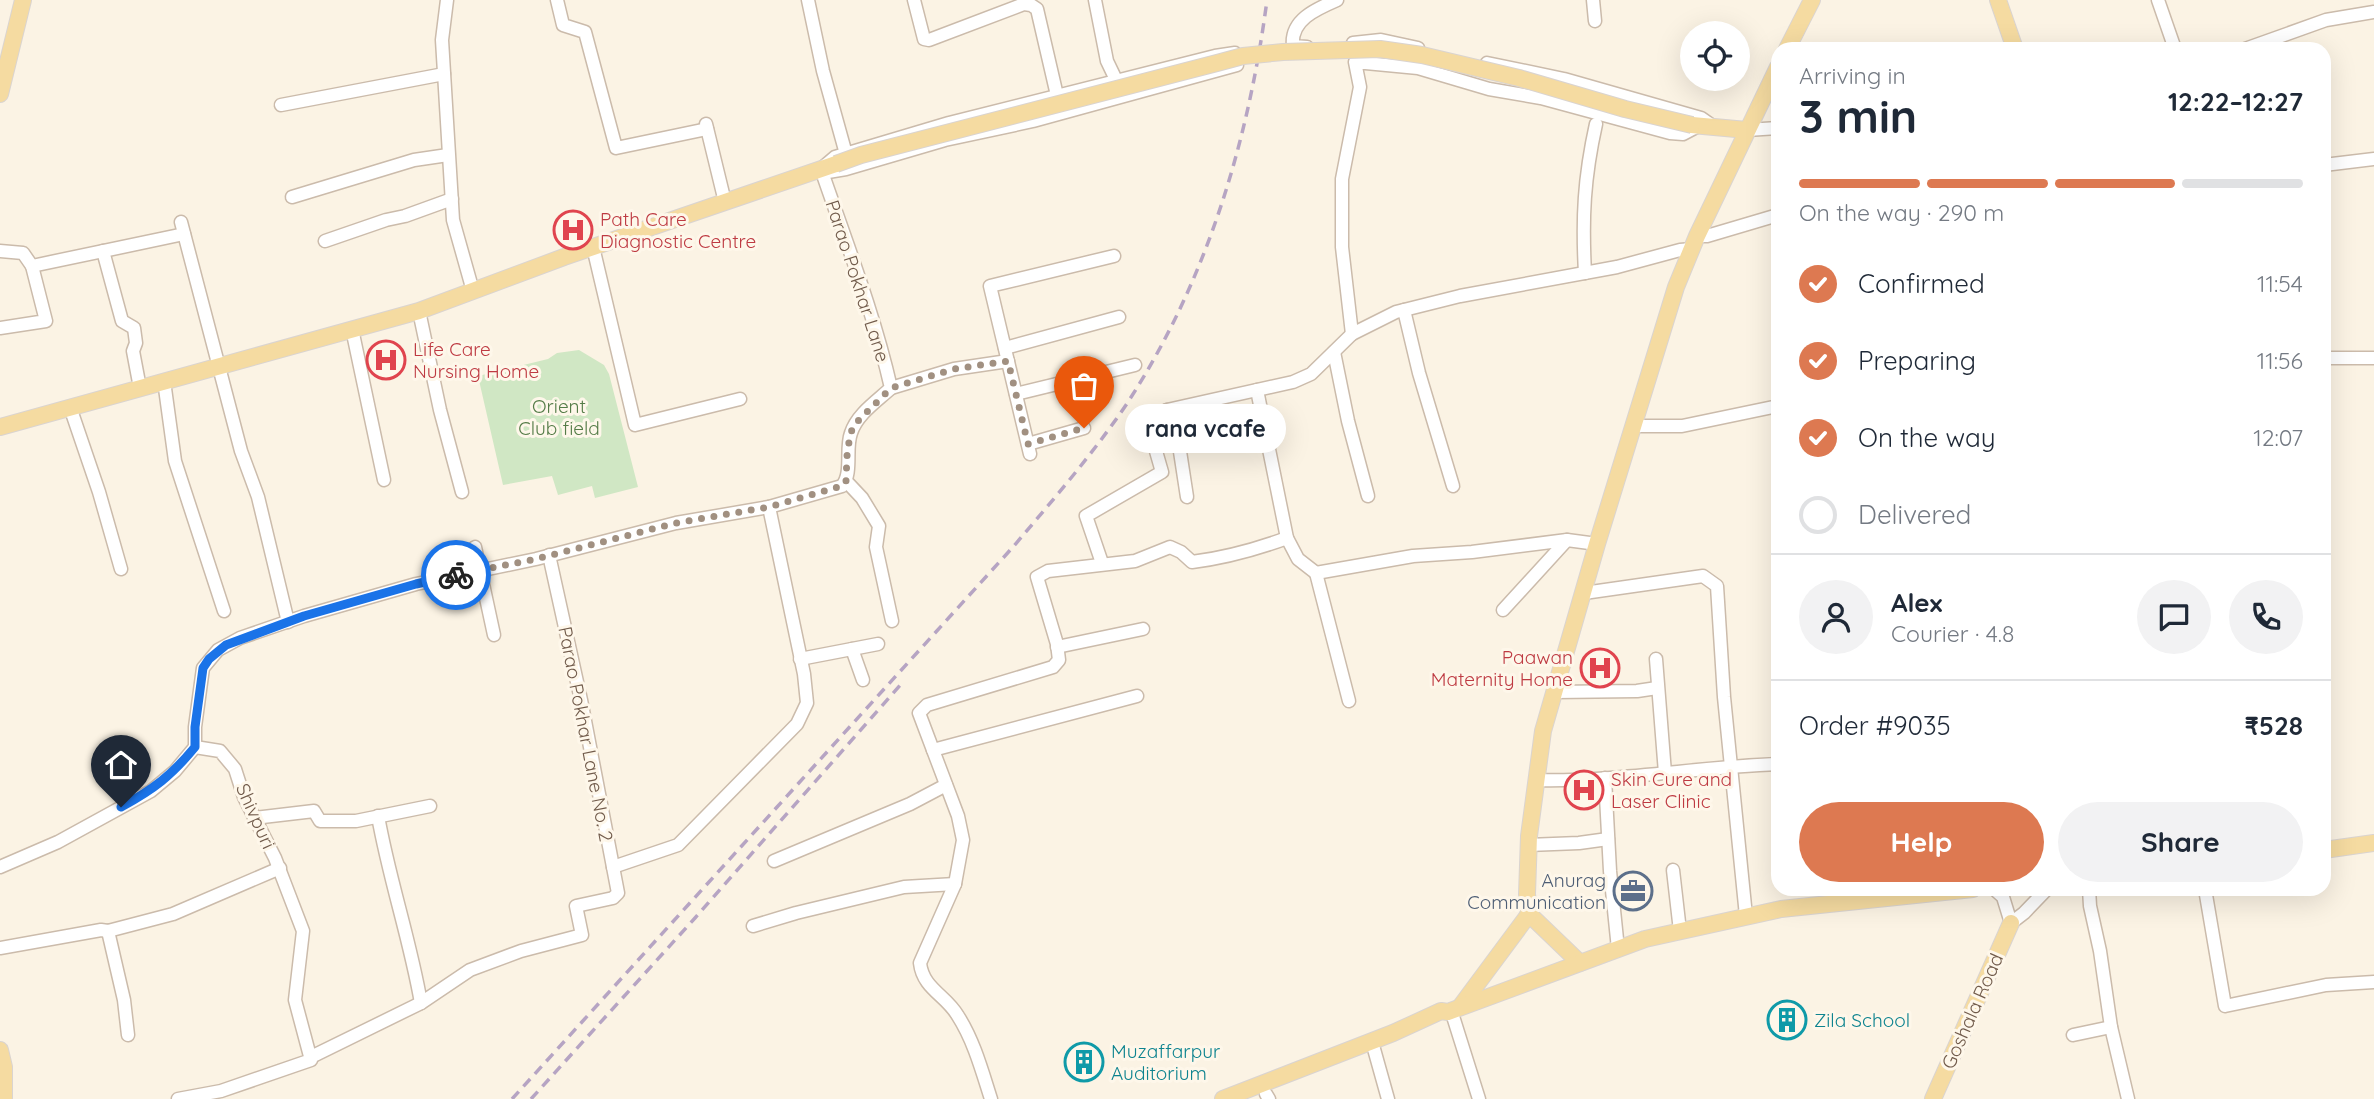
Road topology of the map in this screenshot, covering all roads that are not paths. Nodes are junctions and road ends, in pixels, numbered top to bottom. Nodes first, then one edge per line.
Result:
1 (23, 0) edge
2 (447, 0) edge
3 (557, 0) edge
4 (808, 0) edge
5 (914, 0) edge
6 (1095, 0) edge
7 (1337, 0) edge
8 (1593, 0) edge
9 (1812, 0) edge
10 (1998, 0) edge
11 (2158, 0) edge
12 (2374, 12) edge
13 (1595, 21) dead end
14 (1791, 42) edge
15 (2013, 42) edge
16 (2173, 42) edge
17 (2265, 42) edge
18 (444, 74) junction
19 (1771, 81) edge
20 (1117, 82) junction
21 (0, 94) edge
22 (1057, 97) junction
23 (1125, 97) junction
24 (281, 105) dead end
25 (1061, 114) junction
26 (1596, 124) dead end
27 (1701, 125) junction
28 (1771, 128) edge
29 (1747, 130) junction
30 (448, 155) junction
31 (2374, 159) edge
32 (834, 162) junction
33 (2331, 163) edge
34 (292, 197) dead end
35 (452, 199) junction
36 (726, 202) junction
37 (1771, 217) edge
38 (325, 241) dead end
39 (1695, 242) junction
40 (593, 247) junction
41 (0, 251) edge
42 (103, 251) junction
43 (1114, 256) dead end
44 (32, 266) junction
45 (1585, 273) junction
46 (473, 291) junction
47 (1404, 310) junction
48 (419, 311) junction
49 (1119, 317) dead end
50 (0, 328) edge
51 (352, 329) junction
52 (1352, 334) junction
53 (1334, 352) junction
54 (1006, 355) junction
55 (2331, 358) edge
56 (2374, 358) edge
57 (1135, 365) dead end
58 (219, 366) junction
59 (164, 381) junction
60 (140, 388) junction
61 (891, 388) junction
62 (1257, 390) junction
63 (1016, 394) junction
64 (740, 399) dead end
65 (70, 407) junction
66 (1771, 407) edge
67 (1167, 410) junction
68 (1634, 426) junction
69 (0, 427) edge
70 (1084, 428) dead end
71 (384, 480) dead end
72 (846, 481) junction
73 (1452, 486) dead end
74 (462, 492) dead end
75 (1368, 496) dead end
76 (1187, 497) dead end
77 (769, 507) junction
78 (1287, 538) junction
79 (1567, 540) junction
80 (1597, 544) junction
81 (475, 547) dead end
82 (550, 555) junction
83 (1102, 563) junction
84 (121, 569) dead end
85 (481, 570) junction
86 (1316, 573) junction
87 (1584, 593) junction
88 (1503, 610) dead end
89 (224, 611) dead end
90 (892, 621) dead end
91 (288, 622) junction
92 (1143, 629) dead end
93 (494, 635) dead end
94 (878, 644) dead end
95 (1057, 647) junction
96 (852, 649) junction
97 (800, 659) junction
98 (1656, 659) dead end
99 (863, 680) dead end
100 (1657, 688) junction
101 (1555, 692) junction
102 (1137, 696) dead end
103 (1349, 701) dead end
104 (195, 747) junction
105 (933, 750) junction
106 (1771, 764) edge
107 (1730, 766) junction
108 (1665, 773) junction
109 (1605, 778) junction
110 (1536, 780) junction
111 (946, 785) junction
112 (430, 806) dead end
113 (378, 816) junction
114 (254, 818) junction
115 (1608, 839) junction
116 (2374, 844) edge
117 (1528, 845) junction
118 (2331, 849) edge
119 (774, 861) dead end
120 (0, 867) edge
121 (612, 867) junction
122 (279, 868) junction
123 (1673, 870) dead end
124 (955, 884) junction
125 (1906, 896) edge
126 (2002, 896) edge
127 (2041, 896) edge
128 (2089, 896) edge
129 (2206, 896) edge
130 (1529, 914) junction
131 (1746, 916) junction
132 (2011, 923) junction
133 (753, 926) dead end
134 (108, 931) junction
135 (1680, 931) junction
136 (0, 948) edge
137 (1618, 949) junction
138 (1580, 963) junction
139 (2374, 982) edge
140 (421, 1003) junction
141 (1453, 1010) junction
142 (2111, 1027) junction
143 (128, 1035) dead end
144 (2074, 1035) dead end
145 (1374, 1049) junction
146 (0, 1050) edge
147 (310, 1057) junction
148 (1263, 1097) edge
149 (4, 1099) edge
150 (178, 1099) edge
151 (991, 1099) edge
152 (1223, 1099) edge
153 (1388, 1099) edge
154 (1479, 1099) edge
155 (1933, 1099) edge
156 (2128, 1099) edge

1 - 21 main road
2 - 18 street
3 - 36 street
4 - 32 street, Parao Pokhar Lane
5 - 22 street
6 - 20 street
7 - 27 street
8 - 13 street
9 - 14 main road
10 - 15 main road
11 - 16 street
12 - 17 street
18 - 24 street
18 - 30 street
19 - 29 main road
20 - 22 street
20 - 23 street
20 - 23 street
22 - 25 street
22 - 32 street
23 - 25 street
25 - 32 street
26 - 45 street
27 - 29 main road
27 - 32 main road, bridge
27 - 52 street
28 - 29 street
29 - 39 main road
30 - 34 street
30 - 35 street
31 - 33 street
32 - 36 main road
32 - 61 street, Parao Pokhar Lane
35 - 38 street
35 - 46 street
36 - 40 main road
37 - 39 street
39 - 45 street
39 - 68 main road
40 - 46 main road
40 - 64 street
41 - 44 street
42 - 44 street
42 - 58 street
42 - 60 street
43 - 54 street
44 - 50 street
45 - 47 street
46 - 48 main road
47 - 52 street
47 - 73 street
48 - 51 main road
48 - 74 street
49 - 54 street
51 - 58 main road
51 - 71 street
52 - 53 street
53 - 62 street
53 - 75 street
54 - 61 street
54 - 63 street
55 - 56 street
57 - 63 street
58 - 59 main road
58 - 91 street
59 - 60 main road
59 - 89 street
60 - 65 main road
61 - 72 street, Parao Pokhar Lane
62 - 67 street
62 - 78 street
63 - 70 street
65 - 69 main road
65 - 84 street
66 - 68 street
67 - 76 street
67 - 83 street
68 - 80 main road
72 - 77 street
72 - 90 street
77 - 82 street
77 - 97 street
78 - 83 street
78 - 86 street
79 - 80 street
79 - 86 street
79 - 88 street
80 - 87 main road
81 - 85 street
82 - 85 street
82 - 121 street, Parao Pokhar Lane No. 2
83 - 95 street
85 - 91 street
85 - 93 street
86 - 103 street
87 - 101 main road
87 - 107 street
91 - 104 street
92 - 95 street
94 - 96 street
95 - 105 street
96 - 97 street
96 - 99 street
97 - 121 street
98 - 100 street
100 - 101 street
100 - 108 street
101 - 110 main road
102 - 105 street
104 - 114 street, Shivpuri
104 - 120 street
105 - 111 street
106 - 107 street
107 - 108 street
107 - 131 street
108 - 109 street
109 - 110 street
109 - 115 street
110 - 117 main road
111 - 119 street
111 - 124 street
112 - 113 street
113 - 114 street
113 - 140 street
114 - 122 street, Shivpuri
115 - 117 street
115 - 137 street
116 - 118 main road
117 - 130 main road
121 - 140 street, Parao Pokhar Lane No. 2
122 - 134 street
122 - 147 street, Shivpuri
123 - 135 street
124 - 133 street
124 - 151 street
125 - 131 main road
126 - 132 street
127 - 132 street
128 - 142 street
129 - 139 street
130 - 138 main road
130 - 141 main road
131 - 135 main road
132 - 155 main road, Goshala Road
134 - 136 street
134 - 143 street
135 - 137 main road
137 - 138 main road
138 - 141 main road
140 - 147 street
141 - 145 main road
141 - 152 main road
141 - 154 street
142 - 144 street
142 - 156 street
145 - 148 main road
145 - 153 street
146 - 149 main road
147 - 150 street

